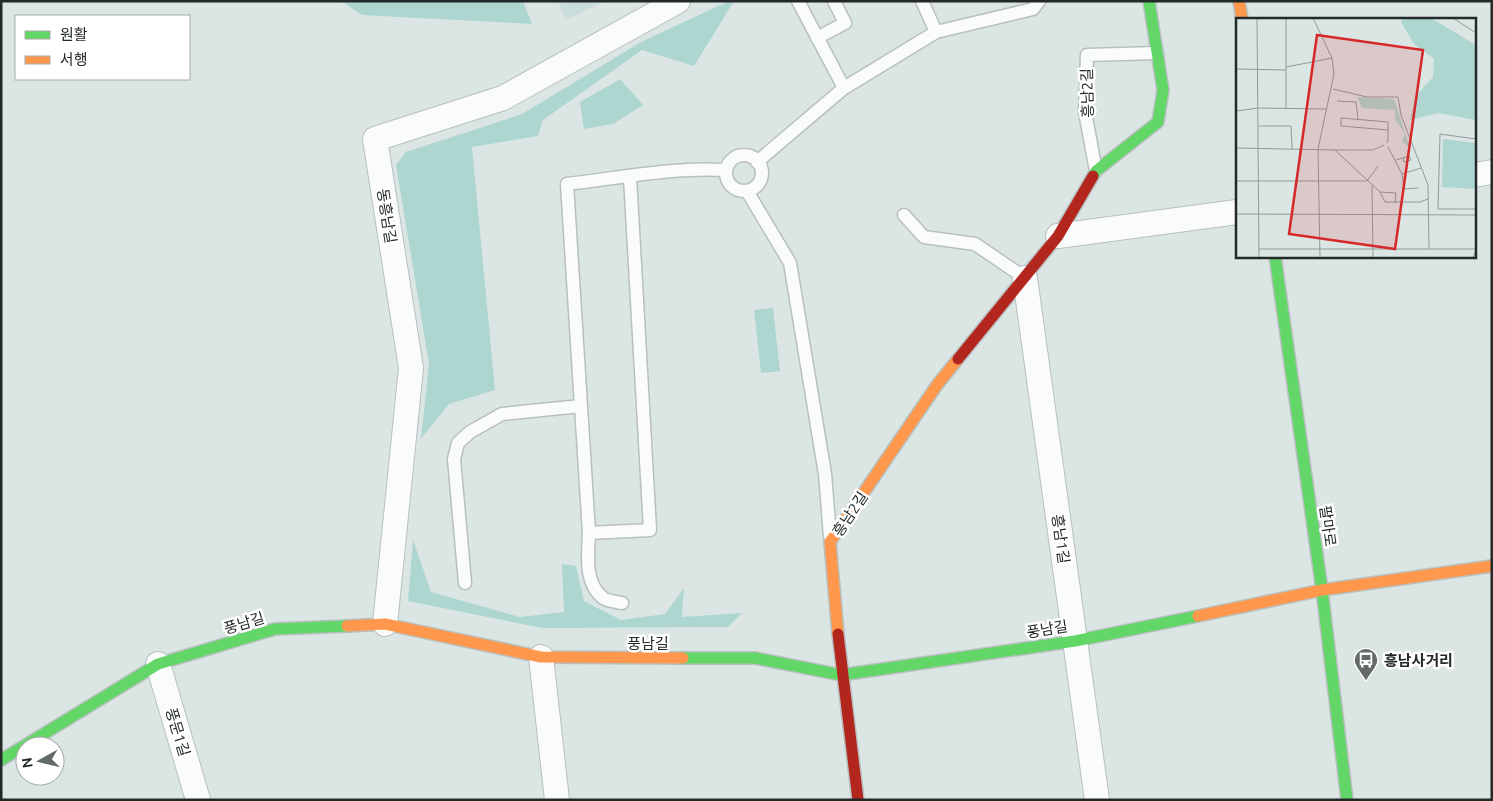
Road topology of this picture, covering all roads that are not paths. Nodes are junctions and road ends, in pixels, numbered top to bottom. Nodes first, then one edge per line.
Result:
1 (678, 1) edge
2 (798, 1) edge
3 (834, 1) edge
4 (922, 1) edge
5 (1039, 1) edge
6 (1149, 1) edge
7 (1239, 1) edge
8 (1242, 18) edge
9 (936, 32) junction
10 (818, 38) junction
11 (1157, 53) junction
12 (844, 88) junction
13 (756, 162) junction
14 (726, 170) junction
15 (1096, 171) junction
16 (1492, 172) edge
17 (1476, 175) edge
18 (630, 177) junction
19 (747, 191) junction
20 (1236, 212) edge
21 (904, 214) dead end
22 (1058, 236) junction
23 (1275, 258) edge
24 (1025, 278) junction
25 (581, 406) junction
26 (588, 533) junction
27 (830, 542) junction
28 (1492, 566) edge
29 (465, 583) dead end
30 (1322, 590) junction
31 (622, 603) dead end
32 (385, 624) junction
33 (1075, 641) junction
34 (541, 657) junction
35 (158, 664) junction
36 (841, 675) junction
37 (1, 760) edge
38 (198, 800) edge
39 (557, 800) edge
40 (858, 800) edge
41 (1097, 800) edge
42 (1347, 800) edge

1 - 32 street, 동흥남길
2 - 10 lane
3 - 10 lane
4 - 9 lane
5 - 9 lane
6 - 11 street, 흥남2길
7 - 8 street
9 - 12 lane
10 - 12 lane
11 - 15 street, 흥남2길
11 - 15 lane, 흥남2길
12 - 13 lane
13 - 14 lane
13 - 19 lane
14 - 18 lane
14 - 19 lane
15 - 22 street, 흥남2길
16 - 17 street
18 - 25 lane
18 - 26 lane
19 - 27 lane
20 - 22 street
21 - 24 lane
22 - 24 street, 흥남2길
23 - 30 street, 팔마로
24 - 27 street, 흥남2길
24 - 33 street, 흥남1길
25 - 26 lane
25 - 29 lane
26 - 31 lane
27 - 36 street, 흥남2길
28 - 30 street, 풍남길
30 - 33 street, 풍남길
30 - 42 street, 팔마로
32 - 34 street, 풍남길
32 - 35 street, 풍남길
33 - 36 street, 풍남길
33 - 41 street, 흥남1길
34 - 36 street, 풍남길
34 - 39 street
35 - 37 street, 풍남길
35 - 38 street, 풍문1길
36 - 40 street, 흥남2길

